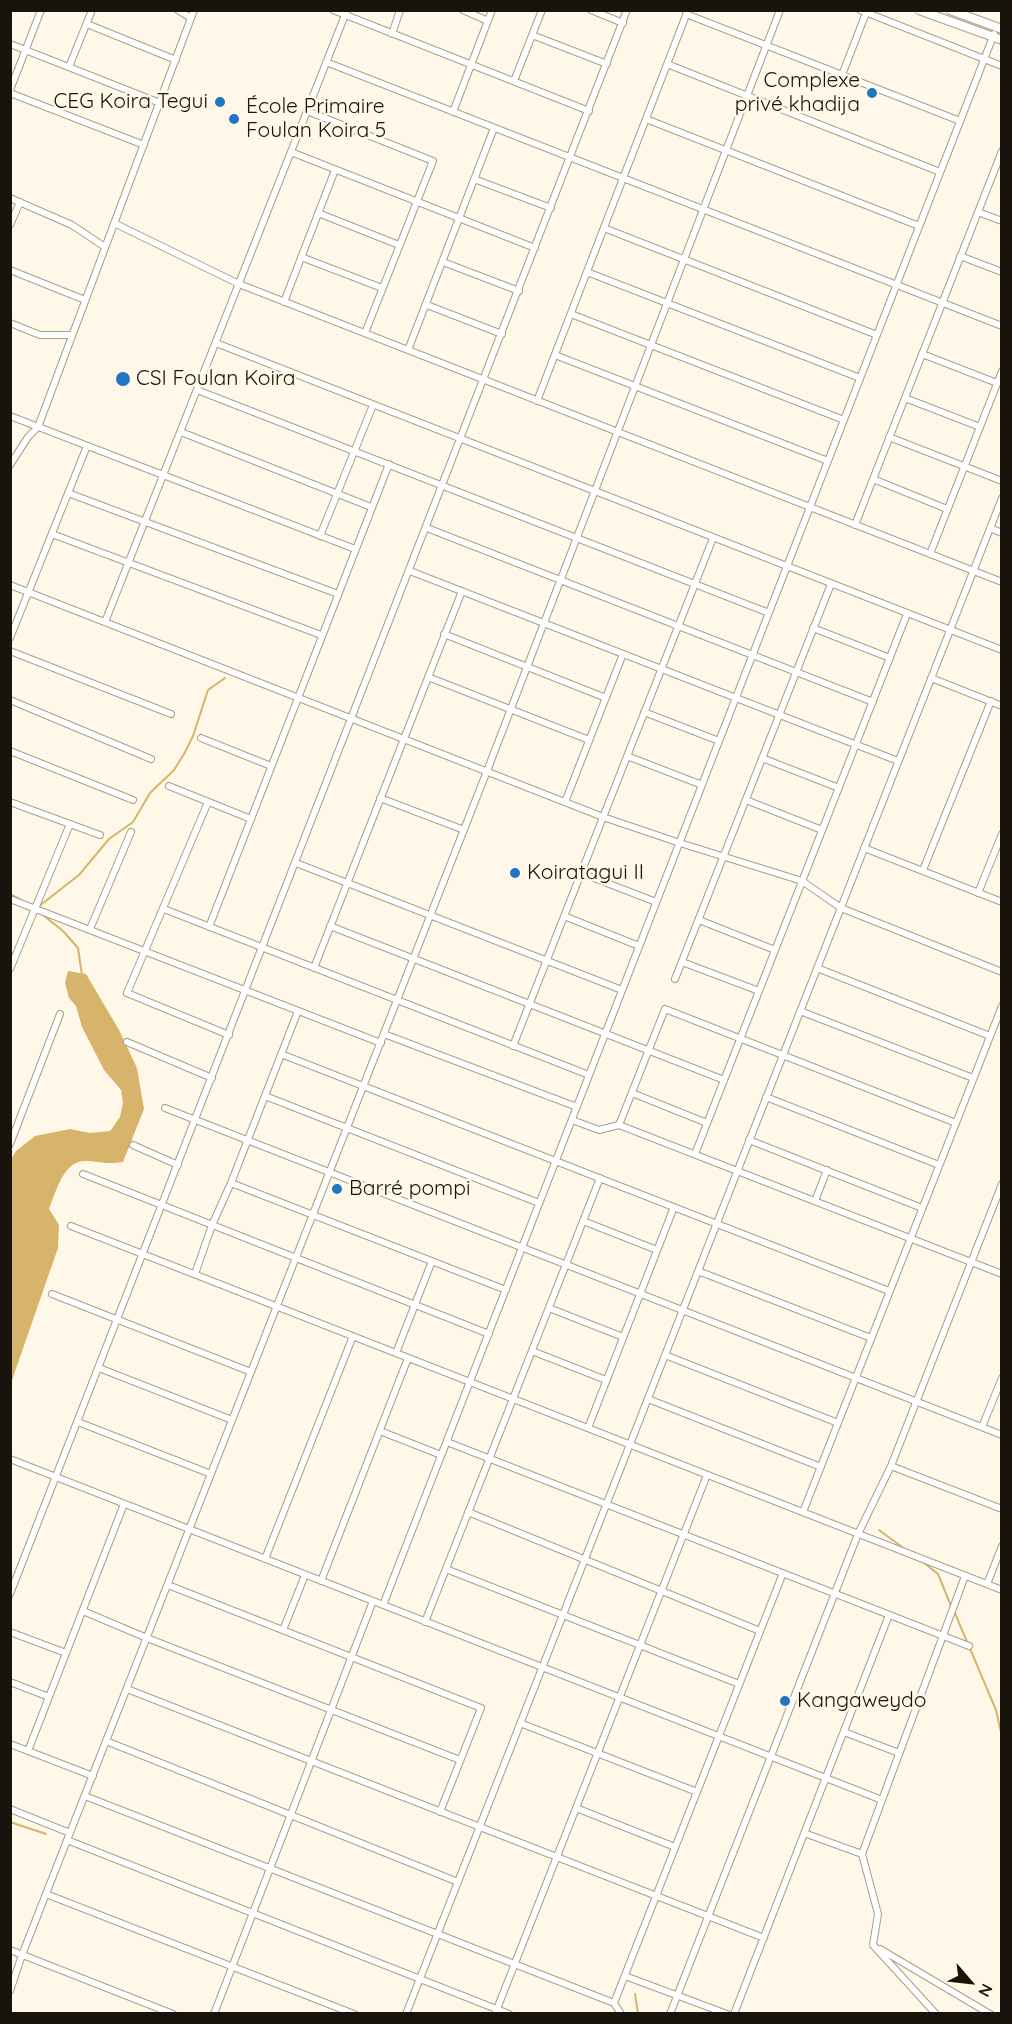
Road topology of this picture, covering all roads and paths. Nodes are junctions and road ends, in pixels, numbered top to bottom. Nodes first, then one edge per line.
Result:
1 (41, 10) edge
2 (92, 10) edge
3 (178, 10) edge
4 (194, 10) edge
5 (333, 10) edge
6 (400, 10) edge
7 (463, 10) edge
8 (492, 10) edge
9 (542, 10) edge
10 (591, 10) edge
11 (627, 10) edge
12 (780, 10) edge
13 (919, 10) edge
14 (950, 10) edge
15 (687, 12) edge
16 (863, 12) edge
17 (346, 13) edge
18 (192, 18) junction
19 (488, 21) junction
20 (623, 23) junction
21 (87, 24) junction
22 (999, 28) edge
23 (392, 33) junction
24 (532, 35) junction
25 (997, 39) edge
26 (10, 44) edge
27 (766, 45) junction
28 (26, 50) junction
29 (984, 59) junction
30 (176, 60) junction
31 (326, 62) junction
32 (607, 64) junction
33 (667, 64) junction
34 (471, 65) junction
35 (1002, 66) edge
36 (69, 67) junction
37 (842, 75) junction
38 (514, 81) junction
39 (10, 92) edge
40 (747, 96) junction
41 (160, 103) junction
42 (307, 111) junction
43 (589, 111) junction
44 (453, 112) junction
45 (646, 120) junction
46 (960, 121) junction
47 (494, 128) junction
48 (144, 145) junction
49 (726, 151) junction
50 (1002, 151) edge
51 (291, 152) junction
52 (571, 158) junction
53 (335, 170) junction
54 (940, 171) junction
55 (994, 171) junction
56 (1002, 174) edge
57 (623, 178) junction
58 (474, 179) junction
59 (10, 198) edge
60 (20, 202) junction
61 (417, 202) junction
62 (551, 208) junction
63 (703, 210) junction
64 (978, 212) junction
65 (318, 213) junction
66 (460, 219) junction
67 (1002, 221) edge
68 (114, 224) junction
69 (10, 225) edge
70 (919, 226) junction
71 (604, 228) junction
72 (399, 245) junction
73 (105, 247) junction
74 (535, 248) junction
75 (960, 256) junction
76 (301, 257) junction
77 (684, 260) junction
78 (443, 262) junction
79 (10, 270) edge
80 (587, 272) junction
81 (1002, 272) edge
82 (239, 284) junction
83 (896, 285) junction
84 (382, 288) junction
85 (519, 291) junction
86 (85, 300) junction
87 (284, 302) junction
88 (667, 303) junction
89 (942, 303) junction
90 (427, 305) junction
91 (571, 314) junction
92 (10, 323) edge
93 (1002, 326) edge
94 (365, 333) junction
95 (502, 334) junction
96 (72, 335) junction
97 (877, 335) junction
98 (216, 343) junction
99 (651, 345) junction
100 (408, 350) junction
101 (922, 354) junction
102 (555, 355) junction
103 (1002, 371) edge
104 (860, 378) junction
105 (484, 380) junction
106 (997, 383) junction
107 (635, 386) junction
108 (197, 390) junction
109 (905, 398) junction
110 (537, 401) junction
111 (373, 405) junction
112 (10, 416) edge
113 (844, 420) junction
114 (38, 426) junction
115 (980, 427) junction
116 (181, 432) junction
117 (618, 432) junction
118 (889, 437) junction
119 (461, 439) junction
120 (87, 446) junction
121 (354, 451) junction
122 (828, 461) junction
123 (388, 464) junction
124 (10, 465) edge
125 (964, 466) junction
126 (164, 475) junction
127 (873, 479) junction
128 (1002, 481) edge
129 (443, 486) junction
130 (595, 491) junction
131 (68, 493) junction
132 (337, 494) junction
133 (1002, 498) edge
134 (371, 507) junction
135 (810, 507) junction
136 (948, 508) junction
137 (146, 520) junction
138 (855, 525) junction
139 (427, 528) junction
140 (990, 528) junction
141 (1002, 533) edge
142 (52, 534) junction
143 (320, 536) junction
144 (577, 538) junction
145 (713, 538) junction
146 (355, 549) junction
147 (930, 554) junction
148 (129, 562) junction
149 (787, 566) junction
150 (410, 571) junction
151 (973, 571) junction
152 (561, 580) junction
153 (1002, 582) edge
154 (695, 584) junction
155 (831, 584) junction
156 (10, 585) edge
157 (462, 591) junction
158 (28, 592) junction
159 (338, 594) junction
160 (769, 613) junction
161 (907, 614) junction
162 (105, 622) junction
163 (544, 623) junction
164 (678, 626) junction
165 (813, 628) junction
166 (950, 630) junction
167 (444, 634) junction
168 (321, 636) junction
169 (10, 638) edge
170 (10, 651) edge
171 (1002, 651) edge
172 (623, 654) junction
173 (752, 655) junction
174 (890, 658) junction
175 (527, 667) junction
176 (661, 669) junction
177 (796, 672) junction
178 (428, 677) junction
179 (931, 678) junction
180 (297, 697) junction
181 (606, 698) junction
182 (736, 698) junction
183 (10, 699) edge
184 (991, 701) junction
185 (873, 702) junction
186 (1002, 706) edge
187 (511, 710) junction
188 (644, 712) junction
189 (171, 714) dead end
190 (779, 715) junction
191 (352, 719) junction
192 (201, 738) dead end
193 (403, 739) junction
194 (589, 740) junction
195 (719, 741) junction
196 (856, 745) junction
197 (10, 751) edge
198 (627, 756) junction
199 (762, 758) junction
200 (151, 759) dead end
201 (898, 761) junction
202 (271, 766) junction
203 (487, 771) junction
204 (702, 785) junction
205 (169, 786) dead end
206 (839, 788) junction
207 (380, 798) junction
208 (133, 800) dead end
209 (746, 800) junction
210 (10, 802) edge
211 (208, 802) junction
212 (565, 802) junction
213 (603, 817) junction
214 (250, 819) junction
215 (70, 824) junction
216 (464, 830) junction
217 (822, 830) junction
218 (131, 832) dead end
219 (1002, 834) edge
220 (100, 835) dead end
221 (680, 843) junction
222 (864, 848) junction
223 (724, 856) junction
224 (296, 863) junction
225 (923, 870) junction
226 (581, 873) junction
227 (802, 881) junction
228 (347, 883) junction
229 (978, 893) junction
230 (10, 899) edge
231 (656, 902) junction
232 (1002, 902) edge
233 (841, 908) junction
234 (35, 909) junction
235 (164, 909) junction
236 (430, 915) junction
237 (564, 916) junction
238 (699, 920) junction
239 (330, 926) junction
240 (208, 927) junction
241 (90, 929) junction
242 (639, 946) junction
243 (263, 948) junction
244 (775, 950) junction
245 (145, 952) junction
246 (414, 959) junction
247 (547, 961) junction
248 (682, 962) junction
249 (314, 968) junction
250 (817, 968) junction
251 (10, 969) edge
252 (1002, 972) edge
253 (675, 979) dead end
254 (622, 990) junction
255 (246, 991) junction
256 (759, 992) junction
257 (397, 1000) junction
258 (530, 1004) junction
259 (1002, 1006) edge
260 (298, 1011) junction
261 (800, 1011) junction
262 (60, 1014) dead end
263 (384, 1034) junction
264 (605, 1034) junction
265 (229, 1035) junction
266 (990, 1036) junction
267 (740, 1039) junction
268 (127, 1042) dead end
269 (381, 1043) junction
270 (513, 1046) junction
271 (649, 1051) junction
272 (281, 1054) junction
273 (783, 1055) junction
274 (589, 1076) junction
275 (212, 1078) junction
276 (973, 1078) junction
277 (724, 1080) junction
278 (364, 1086) junction
279 (632, 1094) junction
280 (265, 1096) junction
281 (766, 1097) junction
282 (577, 1107) junction
283 (165, 1108) dead end
284 (196, 1120) junction
285 (572, 1120) junction
286 (707, 1123) junction
287 (956, 1123) junction
288 (619, 1125) junction
289 (347, 1128) junction
290 (248, 1140) junction
291 (749, 1140) junction
292 (10, 1144) edge
293 (133, 1145) dead end
294 (695, 1154) junction
295 (556, 1161) junction
296 (178, 1165) junction
297 (939, 1165) junction
298 (826, 1170) junction
299 (737, 1171) junction
300 (330, 1172) junction
301 (82, 1174) dead end
302 (600, 1178) junction
303 (231, 1183) junction
304 (1002, 1184) edge
305 (815, 1201) junction
306 (539, 1203) junction
307 (994, 1204) junction
308 (162, 1206) junction
309 (674, 1207) junction
310 (1002, 1207) edge
311 (922, 1208) junction
312 (313, 1215) junction
313 (583, 1221) junction
314 (717, 1224) junction
315 (212, 1225) junction
316 (71, 1226) dead end
317 (910, 1238) junction
318 (522, 1247) junction
319 (657, 1250) junction
320 (143, 1254) junction
321 (296, 1258) junction
322 (432, 1261) junction
323 (971, 1262) junction
324 (566, 1264) junction
325 (698, 1271) junction
326 (195, 1274) junction
327 (1002, 1274) edge
328 (506, 1290) junction
329 (889, 1291) junction
330 (640, 1293) junction
331 (52, 1294) dead end
332 (414, 1305) junction
333 (277, 1306) junction
334 (549, 1308) junction
335 (682, 1310) junction
336 (118, 1320) junction
337 (489, 1334) junction
338 (353, 1336) junction
339 (623, 1337) junction
340 (871, 1338) junction
341 (532, 1351) junction
342 (396, 1353) junction
343 (665, 1355) junction
344 (408, 1358) junction
345 (99, 1368) junction
346 (251, 1372) junction
347 (856, 1378) junction
348 (1002, 1378) edge
349 (606, 1380) junction
350 (470, 1382) junction
351 (513, 1399) junction
352 (648, 1399) junction
353 (916, 1401) junction
354 (232, 1420) junction
355 (78, 1422) junction
356 (838, 1423) junction
357 (982, 1427) junction
358 (588, 1428) junction
359 (380, 1431) junction
360 (1002, 1435) edge
361 (447, 1442) junction
362 (630, 1444) junction
363 (441, 1455) junction
364 (490, 1458) junction
365 (10, 1459) edge
366 (891, 1466) junction
367 (821, 1467) junction
368 (211, 1474) junction
369 (707, 1475) junction
370 (56, 1477) junction
371 (124, 1504) junction
372 (606, 1504) junction
373 (1002, 1509) edge
374 (468, 1512) junction
375 (803, 1512) junction
376 (189, 1529) junction
377 (684, 1534) junction
378 (858, 1534) junction
379 (1002, 1546) edge
380 (265, 1559) junction
381 (585, 1560) junction
382 (446, 1569) junction
383 (783, 1573) junction
384 (305, 1575) junction
385 (965, 1576) junction
386 (321, 1581) junction
387 (987, 1584) junction
388 (168, 1585) junction
389 (1002, 1590) edge
390 (662, 1591) junction
391 (835, 1593) junction
392 (10, 1594) edge
393 (373, 1601) junction
394 (383, 1605) junction
395 (83, 1611) junction
396 (563, 1615) junction
397 (889, 1615) junction
398 (425, 1622) junction
399 (283, 1630) junction
400 (760, 1630) junction
401 (10, 1632) edge
402 (943, 1636) junction
403 (147, 1638) junction
404 (640, 1645) junction
405 (969, 1646) dead end
406 (66, 1653) junction
407 (351, 1657) junction
408 (542, 1667) junction
409 (10, 1682) edge
410 (739, 1684) junction
411 (127, 1689) junction
412 (49, 1696) junction
413 (620, 1698) junction
414 (331, 1710) junction
415 (520, 1723) junction
416 (844, 1732) junction
417 (719, 1736) junction
418 (106, 1741) junction
419 (10, 1744) edge
420 (28, 1751) junction
421 (598, 1753) junction
422 (899, 1753) junction
423 (771, 1757) junction
424 (460, 1760) junction
425 (311, 1761) junction
426 (93, 1776) junction
427 (826, 1778) junction
428 (697, 1792) junction
429 (85, 1796) junction
430 (882, 1800) junction
431 (576, 1808) junction
432 (13, 1811) edge
433 (440, 1812) junction
434 (291, 1815) junction
435 (480, 1827) junction
436 (70, 1833) junction
437 (804, 1833) junction
438 (67, 1840) junction
439 (675, 1847) junction
440 (862, 1854) junction
441 (557, 1857) junction
442 (270, 1868) junction
443 (458, 1882) junction
444 (46, 1894) junction
445 (656, 1896) junction
446 (253, 1912) junction
447 (709, 1917) junction
448 (438, 1934) junction
449 (764, 1938) junction
450 (873, 1945) junction
451 (10, 1950) edge
452 (22, 1955) junction
453 (515, 1964) junction
454 (232, 1966) junction
455 (625, 1976) junction
456 (420, 1978) junction
457 (10, 1991) edge
458 (678, 1995) junction
459 (614, 2002) junction
460 (496, 2011) edge
461 (173, 2013) edge
462 (214, 2013) edge
463 (354, 2013) edge
464 (406, 2013) edge
465 (509, 2013) edge
466 (621, 2013) edge
467 (670, 2013) edge
468 (728, 2013) edge
469 (735, 2013) edge
470 (936, 2013) edge
471 (990, 2013) edge

1 - 28 street
2 - 21 street
3 - 18 street
4 - 18 street
5 - 17 street
6 - 23 street
7 - 19 street
8 - 19 street
9 - 24 street
10 - 20 street
11 - 20 street
12 - 27 street
13 - 25 main road
14 - 22 main road
15 - 27 street
15 - 33 street
16 - 29 street
16 - 37 street
17 - 23 street
17 - 31 street
18 - 30 street
19 - 34 street
20 - 32 street
21 - 30 street
21 - 36 street
22 - 25 street
23 - 34 street
24 - 32 street
24 - 38 street
25 - 29 street
26 - 28 street
27 - 37 street
27 - 40 street
28 - 36 street
28 - 39 street
29 - 35 street
29 - 46 street
30 - 41 street
31 - 42 street
31 - 44 street
32 - 43 street
33 - 40 street
33 - 45 street
34 - 38 street
34 - 44 street
36 - 41 street
37 - 46 street
38 - 43 street
39 - 48 street
40 - 49 street
40 - 54 street
41 - 48 street
42 - 51 street
42 - 61 street
43 - 52 street
44 - 47 street
45 - 49 street
45 - 57 street
46 - 54 street
47 - 52 street
47 - 58 street
48 - 68 street
49 - 63 street
49 - 70 street
50 - 55 street
51 - 53 street
51 - 82 street
52 - 57 street
52 - 62 street
53 - 61 street
53 - 65 street
54 - 70 street
55 - 56 street
55 - 64 street
57 - 63 street
57 - 71 street
58 - 62 street
58 - 66 street
59 - 60 street
60 - 69 street
60 - 73 street
61 - 66 street
61 - 72 street
62 - 74 street
63 - 77 street
63 - 83 street
64 - 67 street
64 - 75 street
65 - 72 street
65 - 76 street
66 - 74 street
66 - 78 street
68 - 73 street
68 - 82 street
70 - 83 street
71 - 77 street
71 - 80 street
72 - 84 street
73 - 86 street
74 - 85 street
75 - 81 street
75 - 89 street
76 - 84 street
76 - 87 street
77 - 88 street
77 - 97 street
78 - 85 street
78 - 90 street
79 - 86 street
80 - 88 street
80 - 91 street
82 - 87 street
82 - 98 street
83 - 89 street
83 - 97 street
84 - 94 street
85 - 95 street
86 - 96 street
87 - 94 street
88 - 99 street
88 - 104 street
89 - 93 street
89 - 101 street
90 - 95 street
90 - 100 street
91 - 99 street
91 - 102 street
92 - 96 street
94 - 100 street
95 - 105 street
96 - 114 street
97 - 104 street
98 - 108 street
98 - 111 street
99 - 107 street
99 - 113 street
100 - 105 street
101 - 106 street
101 - 109 street
102 - 107 street
102 - 110 street
103 - 106 street
104 - 113 street
105 - 110 street
105 - 119 street
106 - 115 street
107 - 117 street
107 - 122 street
108 - 116 street
108 - 121 street
109 - 115 street
109 - 118 street
110 - 117 street
111 - 119 street
111 - 121 street
112 - 114 street
113 - 122 street
114 - 120 street
114 - 124 street
115 - 125 street
116 - 126 street
116 - 132 street
117 - 130 street
117 - 135 street
118 - 125 street
118 - 127 street
119 - 129 street
119 - 130 street
120 - 126 street
120 - 131 street
121 - 123 street
121 - 132 street
122 - 135 street
123 - 129 street
123 - 134 street
125 - 128 street
125 - 136 street
126 - 137 street
126 - 143 street
127 - 136 street
127 - 138 street
129 - 139 street
129 - 144 street
130 - 144 street
130 - 145 street
131 - 137 street
131 - 142 street
132 - 134 street
132 - 143 street
133 - 140 street
134 - 146 street
135 - 138 street
135 - 149 street
136 - 147 street
137 - 148 street
137 - 159 street
138 - 147 street
139 - 150 street
139 - 152 street
140 - 141 street
140 - 151 street
142 - 148 street
142 - 158 street
143 - 146 street
144 - 152 street
144 - 154 street
145 - 149 street
145 - 154 street
146 - 159 street
147 - 151 street
148 - 162 street
148 - 168 street
149 - 155 street
149 - 160 street
150 - 157 street
150 - 191 street
151 - 153 street
151 - 166 street
152 - 163 street
152 - 164 street
154 - 160 street
154 - 164 street
155 - 161 street
155 - 165 street
156 - 158 street
157 - 163 street
157 - 167 street
158 - 162 street
158 - 169 street
159 - 168 street
160 - 173 street
161 - 166 street
161 - 174 street
162 - 180 street
163 - 172 street
163 - 175 street
164 - 173 street
164 - 176 street
165 - 174 street
165 - 177 street
166 - 171 street
166 - 179 street
167 - 175 street
167 - 178 street
168 - 180 street
170 - 189 street
172 - 176 street
172 - 181 street
173 - 177 street
173 - 182 street
174 - 185 street
175 - 181 street
175 - 187 street
176 - 182 street
176 - 188 street
177 - 185 street
177 - 190 street
178 - 187 street
178 - 193 street
179 - 184 street
179 - 201 street
180 - 191 street
180 - 202 street
181 - 194 street
182 - 190 street
182 - 195 street
183 - 200 street
184 - 186 street
184 - 225 street
185 - 196 street
187 - 194 street
187 - 203 street
188 - 195 street
188 - 198 street
190 - 196 street
190 - 199 street
191 - 193 street
191 - 224 street
192 - 202 street
193 - 203 street
193 - 207 street
194 - 212 street
195 - 204 street
196 - 201 street
196 - 206 street
197 - 208 street
198 - 204 street
198 - 213 street
199 - 206 street
199 - 209 street
201 - 222 street
202 - 214 street
203 - 212 street
203 - 216 street
204 - 221 street
205 - 211 street
206 - 217 street
207 - 216 street
207 - 228 street
209 - 217 street
209 - 223 street
210 - 215 street
211 - 214 street
211 - 235 street
212 - 213 street
213 - 221 street
213 - 226 street
214 - 240 street
215 - 220 street
215 - 234 street
216 - 236 street
217 - 227 street
218 - 241 street
219 - 229 street
221 - 223 street
221 - 231 street
222 - 225 street
222 - 233 street
223 - 227 street
223 - 238 street
224 - 228 street
224 - 243 street
225 - 229 street
226 - 231 street
226 - 237 street
227 - 233 street
227 - 244 street
228 - 236 street
228 - 239 street
229 - 232 street
230 - 234 street
231 - 242 street
233 - 250 street
233 - 252 street
234 - 241 street
234 - 251 street
235 - 240 street
235 - 245 street
236 - 246 street
236 - 247 street
237 - 242 street
237 - 247 street
238 - 244 street
238 - 248 street
239 - 246 street
239 - 249 street
240 - 243 street
241 - 245 street
242 - 254 street
243 - 249 street
243 - 255 street
244 - 256 street
245 - 255 street
245 - 265 street
246 - 257 street
246 - 258 street
247 - 254 street
247 - 258 street
248 - 253 street
248 - 256 street
249 - 257 street
250 - 261 street
250 - 266 street
254 - 264 street
255 - 260 street
255 - 265 street
256 - 267 street
257 - 263 street
257 - 270 street
258 - 264 street
258 - 270 street
259 - 266 street
260 - 269 street
260 - 272 street
261 - 273 street
261 - 276 street
262 - 292 street
263 - 269 street
263 - 282 street
264 - 271 street
264 - 274 street
265 - 275 street
266 - 276 street
267 - 271 street
267 - 273 street
267 - 277 street
268 - 275 street
269 - 278 street
270 - 274 street
271 - 277 street
271 - 279 street
272 - 278 street
272 - 280 street
273 - 281 street
273 - 287 street
274 - 282 street
275 - 284 street
276 - 287 street
277 - 286 street
278 - 289 street
278 - 295 street
279 - 286 street
279 - 288 street
280 - 289 street
280 - 290 street
281 - 291 street
281 - 297 street
282 - 285 street
283 - 284 street
284 - 290 street
284 - 296 street
285 - 288 street
285 - 295 street
286 - 294 street
287 - 297 street
288 - 294 street
289 - 300 street
289 - 306 street
290 - 300 street
290 - 303 street
291 - 298 street
291 - 299 street
293 - 296 street
294 - 299 street
295 - 302 street
295 - 306 street
296 - 308 street
297 - 311 street
298 - 305 street
298 - 311 street
299 - 305 street
299 - 314 street
300 - 312 street
300 - 318 street
301 - 308 street
302 - 309 street
302 - 313 street
303 - 312 street
303 - 315 street
304 - 307 street
305 - 317 street
306 - 318 street
307 - 310 street
307 - 323 street
308 - 315 street
308 - 320 street
309 - 314 street
309 - 319 street
311 - 317 street
312 - 321 street
312 - 322 street
313 - 319 street
313 - 324 street
314 - 325 street
314 - 329 street
315 - 321 street
315 - 326 street
316 - 320 street
317 - 323 street
317 - 329 street
318 - 324 street
318 - 328 street
319 - 330 street
320 - 326 street
320 - 336 street
321 - 332 street
321 - 333 street
322 - 328 street
322 - 332 street
323 - 327 street
323 - 353 street
324 - 330 street
324 - 334 street
325 - 335 street
325 - 340 street
326 - 333 street
328 - 337 street
329 - 340 street
330 - 335 street
330 - 339 street
331 - 336 street
332 - 337 street
332 - 342 street
333 - 338 street
333 - 346 street
334 - 339 street
334 - 341 street
335 - 343 street
335 - 347 street
336 - 345 street
336 - 346 street
337 - 350 street
338 - 342 street
338 - 380 street
339 - 349 street
340 - 347 street
341 - 349 street
341 - 351 street
342 - 344 street
343 - 352 street
343 - 356 street
344 - 350 street
344 - 359 street
345 - 354 street
345 - 355 street
346 - 354 street
347 - 353 street
347 - 356 street
348 - 357 street
349 - 358 street
350 - 351 street
350 - 361 street
351 - 358 street
351 - 364 street
352 - 362 street
352 - 367 street
353 - 357 street
353 - 366 street
354 - 368 street
355 - 368 street
355 - 370 street
356 - 367 street
357 - 360 street
358 - 362 street
359 - 363 street
359 - 386 street
361 - 363 street
361 - 364 street
362 - 369 street
362 - 372 street
363 - 394 street
364 - 372 street
364 - 374 street
365 - 370 street
366 - 373 street
366 - 378 street
367 - 375 street
368 - 376 street
369 - 375 street
369 - 377 street
370 - 371 street
370 - 392 street
371 - 376 street
371 - 395 street
372 - 377 street
372 - 381 street
374 - 381 street
374 - 382 street
375 - 378 street
376 - 380 street
376 - 388 street
377 - 383 street
377 - 390 street
378 - 385 street
378 - 391 street
379 - 387 street
380 - 384 street
381 - 390 street
381 - 396 street
382 - 396 street
382 - 398 street
383 - 391 street
383 - 400 street
384 - 386 street
384 - 399 street
385 - 387 street
385 - 402 street
386 - 393 street
387 - 389 street
388 - 399 street
388 - 403 street
390 - 400 street
390 - 404 street
391 - 397 street
391 - 423 street
393 - 394 street
393 - 407 street
394 - 398 street
395 - 403 street
395 - 406 street
396 - 404 street
396 - 408 street
397 - 402 street
397 - 416 street
398 - 408 street
399 - 407 street
400 - 410 street
401 - 406 street
402 - 405 street
402 - 422 street
403 - 411 street
403 - 414 street
404 - 410 street
404 - 413 street
406 - 412 street
407 - 414 street
407 - 424 street
408 - 413 street
408 - 415 street
409 - 412 street
410 - 417 street
411 - 418 street
411 - 425 street
412 - 420 street
413 - 417 street
413 - 421 street
414 - 424 street
414 - 425 street
415 - 421 street
415 - 435 street
416 - 422 street
416 - 427 street
417 - 423 street
417 - 428 street
418 - 426 street
418 - 434 street
419 - 420 street
420 - 426 street
421 - 428 street
421 - 431 street
422 - 430 street
423 - 427 street
423 - 447 street
424 - 433 street
425 - 433 street
425 - 434 street
426 - 429 street
427 - 430 street
427 - 437 street
428 - 439 street
429 - 436 street
429 - 442 street
430 - 440 street
431 - 439 street
431 - 441 street
432 - 436 street
433 - 435 street
434 - 442 street
434 - 443 street
435 - 441 street
435 - 443 street
436 - 438 street
437 - 440 street
437 - 449 street
438 - 444 street
438 - 446 street
439 - 445 street
440 - 450 street
441 - 445 street
441 - 453 street
442 - 446 street
442 - 448 street
443 - 448 street
444 - 452 street
444 - 454 street
445 - 447 street
445 - 455 street
446 - 454 street
446 - 456 street
447 - 449 street
447 - 458 street
448 - 453 street
448 - 456 street
449 - 469 street
450 - 470 street
450 - 471 street
451 - 452 street
452 - 457 street
452 - 461 street
453 - 459 street
453 - 460 street
454 - 462 street
454 - 463 street
455 - 458 street
455 - 459 street
456 - 460 street
456 - 464 street
458 - 467 street
458 - 468 street
459 - 466 street
460 - 465 street

